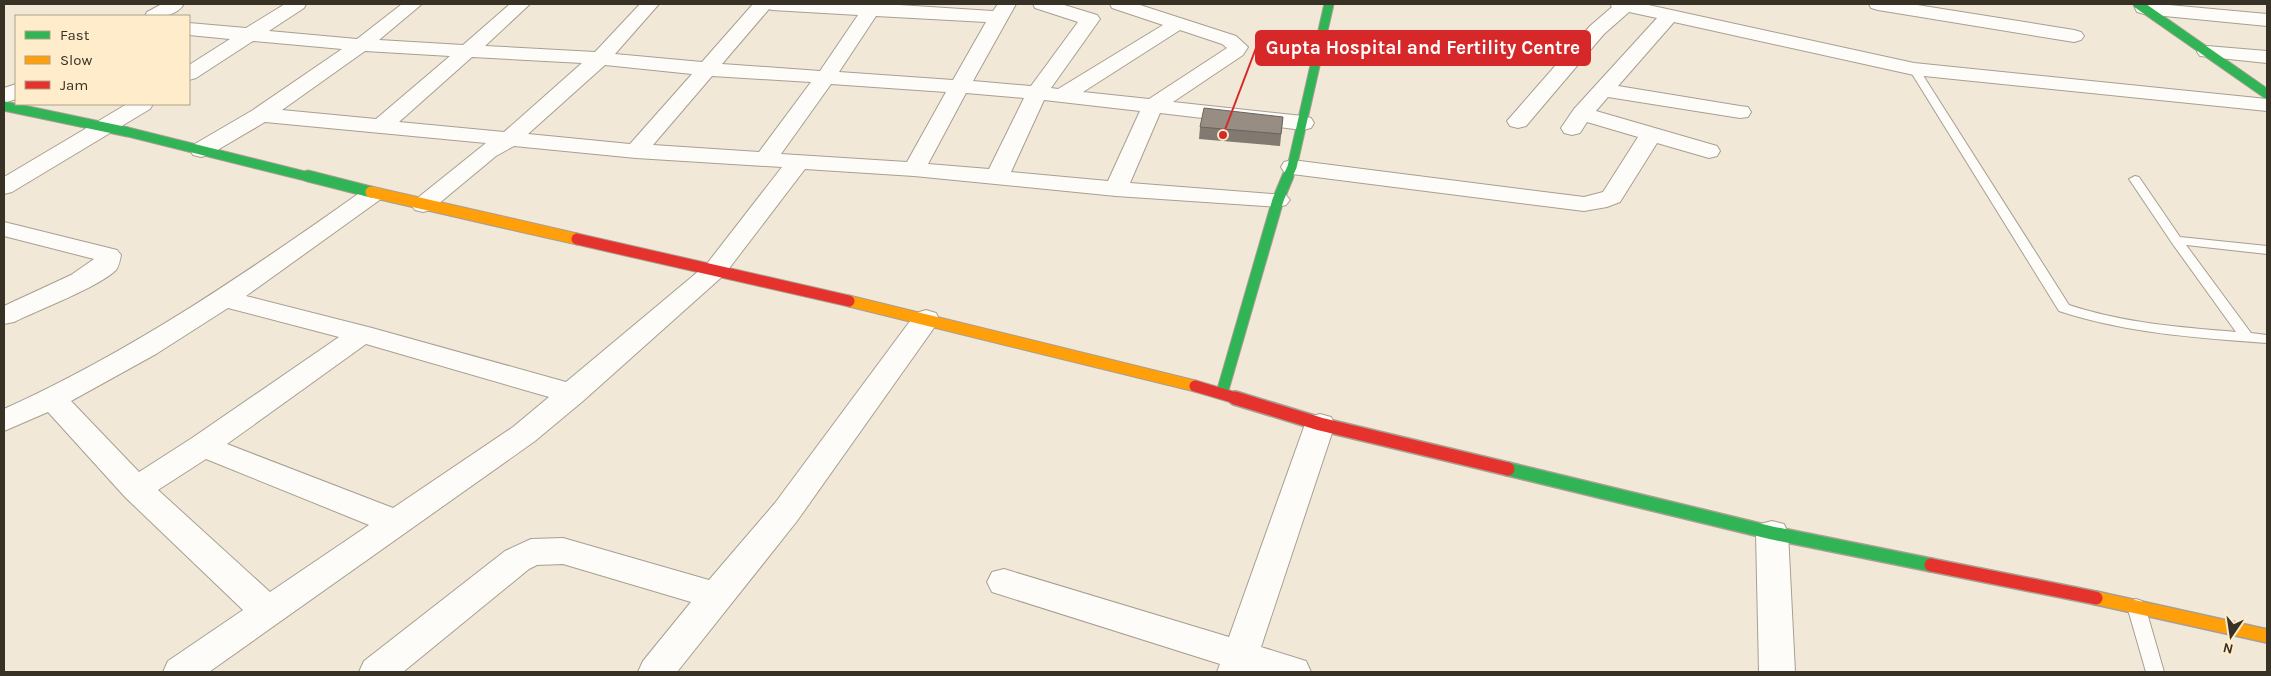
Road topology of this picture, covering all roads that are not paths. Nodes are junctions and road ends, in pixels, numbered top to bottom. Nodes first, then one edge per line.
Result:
1 (175, 4) edge
2 (297, 4) edge
3 (413, 4) edge
4 (522, 4) edge
5 (628, 4) edge
6 (650, 4) edge
7 (762, 4) edge
8 (772, 4) edge
9 (1042, 4) edge
10 (1104, 4) edge
11 (1119, 4) edge
12 (1328, 4) edge
13 (1623, 4) edge
14 (1878, 4) edge
15 (2141, 6) edge
16 (872, 7) edge
17 (1003, 10) edge
18 (156, 15) edge
19 (1670, 15) junction
20 (1090, 19) junction
21 (2267, 20) edge
22 (1179, 23) junction
23 (190, 29) edge
24 (250, 35) junction
25 (2074, 36) dead end
26 (361, 45) junction
27 (470, 51) junction
28 (2207, 52) junction
29 (572, 56) junction
30 (2267, 57) edge
31 (600, 58) junction
32 (706, 69) junction
33 (1914, 69) junction
34 (190, 73) edge
35 (825, 78) junction
36 (961, 87) junction
37 (1603, 90) junction
38 (15, 91) edge
39 (1037, 93) junction
40 (2267, 94) edge
41 (1062, 96) junction
42 (4, 97) edge
43 (140, 105) edge
44 (2267, 105) edge
45 (4, 106) edge
46 (1153, 106) junction
47 (1740, 112) dead end
48 (261, 115) junction
49 (1518, 120) dead end
50 (1303, 122) junction
51 (105, 127) junction
52 (380, 127) junction
53 (1651, 135) junction
54 (495, 143) junction
55 (201, 150) junction
56 (636, 151) junction
57 (1708, 151) dead end
58 (765, 159) junction
59 (798, 162) junction
60 (1292, 167) junction
61 (914, 170) junction
62 (997, 177) junction
63 (2135, 180) dead end
64 (4, 187) edge
65 (1116, 189) junction
66 (373, 194) junction
67 (1278, 200) junction
68 (423, 205) junction
69 (4, 229) edge
70 (2176, 240) junction
71 (2267, 250) edge
72 (715, 270) junction
73 (224, 298) junction
74 (4, 316) edge
75 (926, 319) junction
76 (362, 334) junction
77 (2247, 337) junction
78 (2267, 339) edge
79 (1222, 393) junction
80 (573, 394) junction
81 (52, 398) junction
82 (4, 421) edge
83 (1320, 424) junction
84 (203, 446) junction
85 (136, 489) junction
86 (398, 523) junction
87 (1772, 533) junction
88 (1004, 582) dead end
89 (716, 596) junction
90 (2136, 606) junction
91 (268, 612) junction
92 (2267, 636) edge
93 (1238, 664) edge
94 (181, 672) edge
95 (377, 672) edge
96 (656, 672) edge
97 (1293, 672) edge
98 (1777, 672) edge
99 (2156, 672) edge

1 - 18 street
2 - 24 street
3 - 26 street
4 - 27 street
5 - 29 street
6 - 31 street
7 - 32 street
8 - 16 street
9 - 20 street
10 - 20 street
11 - 22 street
12 - 50 street
13 - 19 street
13 - 49 street
14 - 25 street
15 - 21 street
15 - 28 street
16 - 17 street
16 - 35 street
17 - 36 street
19 - 33 street
19 - 37 street
20 - 39 street
22 - 41 street
22 - 46 street
23 - 24 street
24 - 26 street
24 - 34 street
26 - 27 street
26 - 48 street
27 - 29 street
27 - 52 street
28 - 30 street
28 - 40 street
29 - 31 street
29 - 54 street
31 - 32 street
31 - 54 street
32 - 35 street
32 - 56 street
33 - 44 street
33 - 77 lane
35 - 36 street
35 - 58 street
36 - 39 street
36 - 61 street
37 - 47 street
37 - 53 street
38 - 42 street
39 - 41 street
39 - 62 street
41 - 46 street
43 - 51 street
45 - 51 street
46 - 50 street
46 - 65 street
48 - 52 street
48 - 55 street
50 - 60 street
51 - 55 street
51 - 64 street
52 - 54 street
53 - 57 street
53 - 60 street
54 - 56 street
54 - 68 street
55 - 66 street
56 - 58 street
58 - 59 street
59 - 61 street
59 - 72 street
60 - 67 street
61 - 62 street
62 - 65 street
63 - 70 lane
65 - 67 street
66 - 68 street
66 - 73 street
67 - 79 street
68 - 72 street
69 - 74 street
70 - 71 lane
70 - 77 lane
72 - 75 street
72 - 80 street
73 - 76 street
73 - 81 street
75 - 79 street
75 - 89 street
76 - 80 street
76 - 84 street
77 - 78 lane
79 - 83 street
80 - 86 street
81 - 82 street
81 - 85 street
83 - 87 street
83 - 93 street
84 - 85 street
84 - 86 street
85 - 91 street
86 - 91 street
87 - 90 street
87 - 98 street
88 - 93 street
89 - 95 street
89 - 96 street
90 - 92 street
90 - 99 lane
91 - 94 street
93 - 97 street

